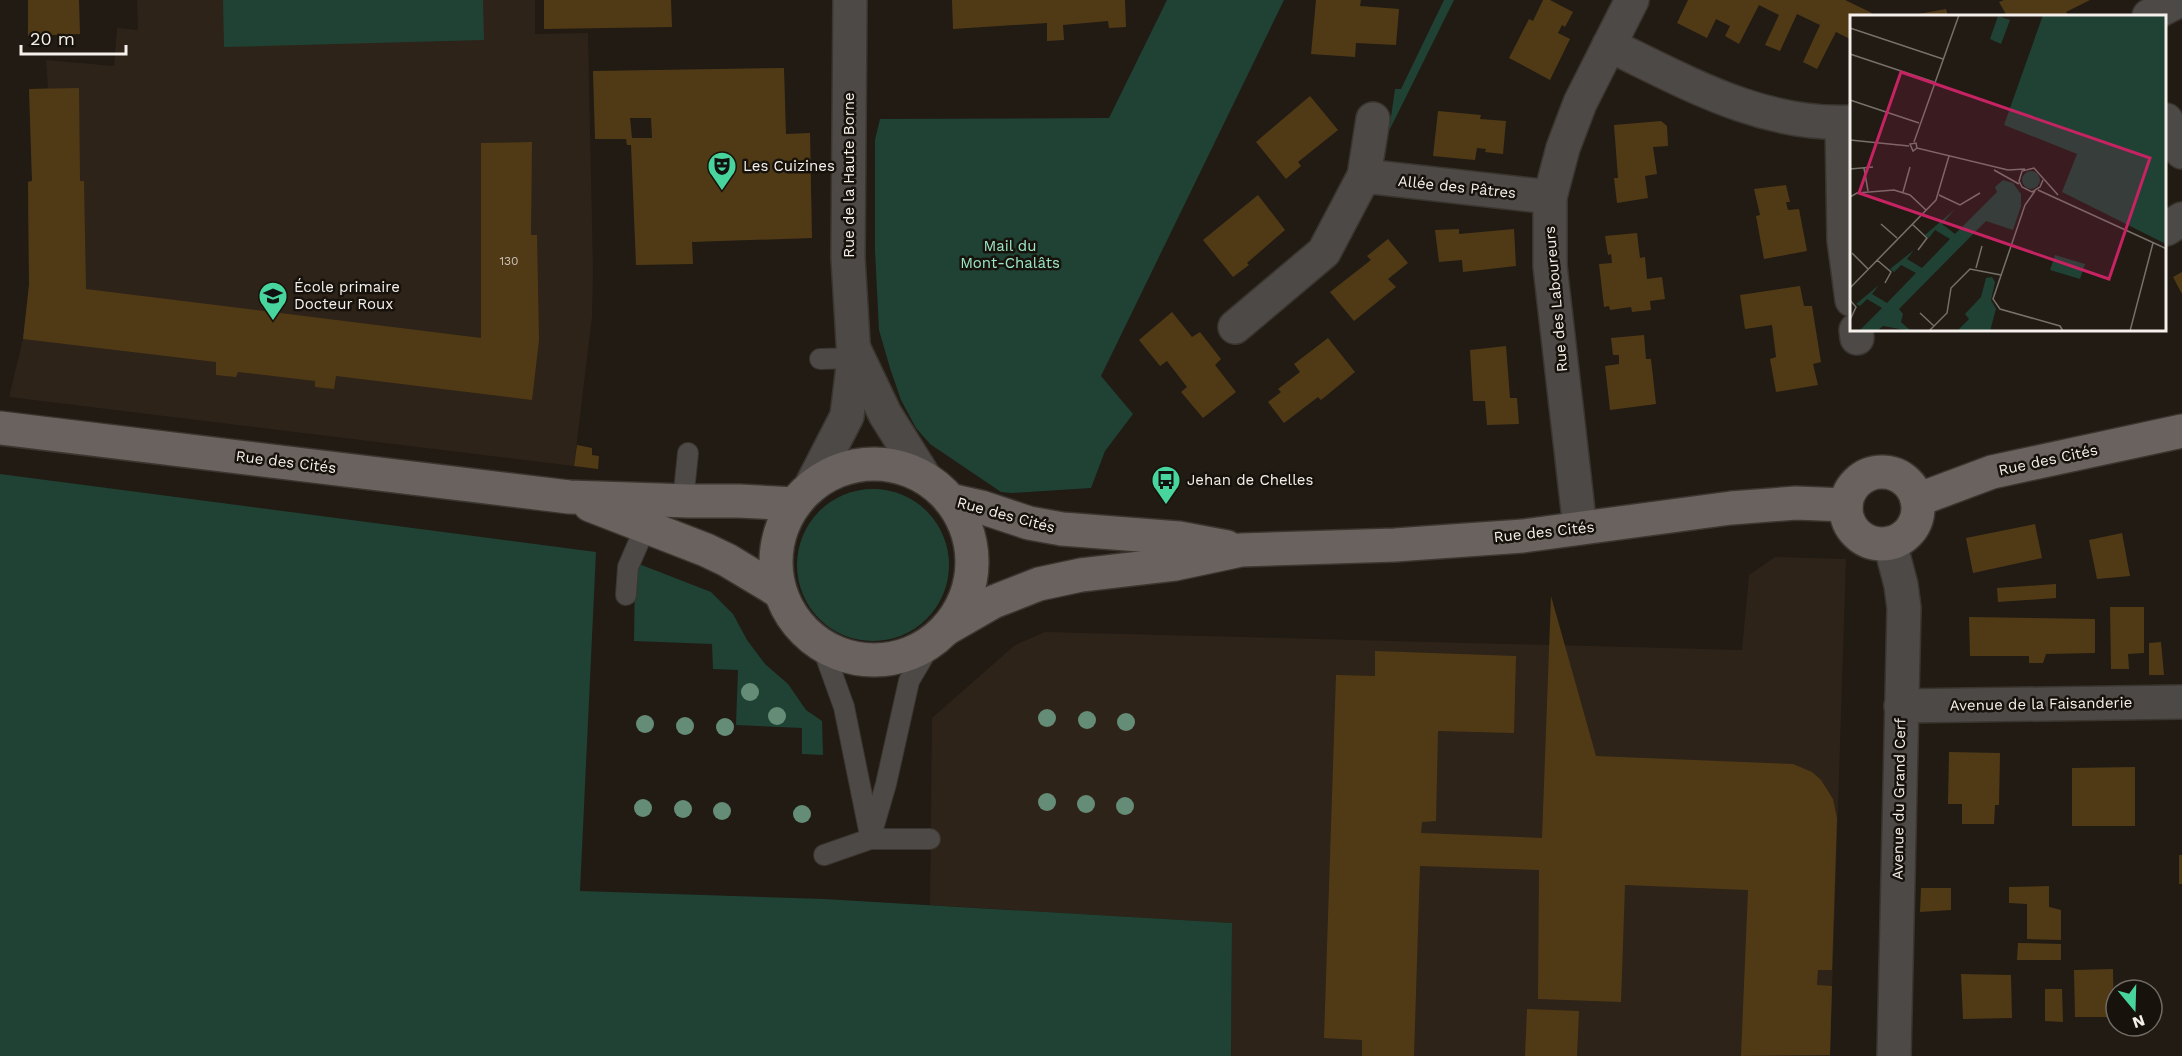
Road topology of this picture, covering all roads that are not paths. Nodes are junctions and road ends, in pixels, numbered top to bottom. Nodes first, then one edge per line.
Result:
1 (850, 0) edge
2 (1632, 0) edge
3 (2180, 0) edge
4 (2151, 15) edge
5 (1609, 45) junction
6 (1373, 119) dead end
7 (2167, 122) edge
8 (1847, 123) edge
9 (2182, 152) edge
10 (1364, 177) junction
11 (1550, 197) junction
12 (2182, 219) edge
13 (2167, 228) edge
14 (1848, 239) edge
15 (1850, 270) edge
16 (1235, 327) dead end
17 (854, 354) junction
18 (820, 359) dead end
19 (0, 428) edge
20 (2182, 431) edge
21 (688, 453) dead end
22 (924, 478) junction
23 (803, 496) junction
24 (572, 497) junction
25 (950, 500) junction
26 (1917, 500) junction
27 (683, 501) junction
28 (1846, 505) junction
29 (645, 528) junction
30 (1580, 528) junction
31 (1890, 543) junction
32 (1241, 550) junction
33 (780, 592) junction
34 (626, 595) dead end
35 (939, 635) junction
36 (822, 646) junction
37 (2182, 702) edge
38 (1901, 706) junction
39 (870, 838) junction
40 (930, 839) dead end
41 (824, 855) dead end
42 (1894, 1056) edge

1 - 17 street, Rue de la Haute Borne
2 - 5 street, Rue des Laboureurs
3 - 4 street
5 - 8 street
5 - 11 street, Rue des Laboureurs
6 - 10 street
7 - 9 street
8 - 14 street
10 - 11 street, Allée des Pâtres
10 - 16 street
11 - 30 street, Rue des Laboureurs
12 - 13 street
14 - 15 street
17 - 18 lane
17 - 22 street, Rue de la Haute Borne
17 - 23 street, Rue de la Haute Borne
19 - 24 street, Rue des Cités
20 - 26 street, Rue des Cités
21 - 27 lane
22 - 23 street
22 - 25 street
23 - 27 street, Rue des Cités
23 - 33 street
24 - 27 street, Rue des Cités
24 - 29 street, Rue des Cités
25 - 32 street, Rue des Cités
25 - 35 street
26 - 28 street
26 - 31 street
28 - 30 street, Rue des Cités
28 - 31 street
29 - 33 street, Rue des Cités
29 - 34 lane
30 - 32 street, Rue des Cités
31 - 38 street, Avenue du Grand Cerf
32 - 35 street, Rue des Cités
33 - 36 street
35 - 36 street
35 - 39 lane
36 - 39 lane
37 - 38 street, Avenue de la Faisanderie
38 - 42 street, Avenue du Grand Cerf
39 - 40 lane
39 - 41 lane

